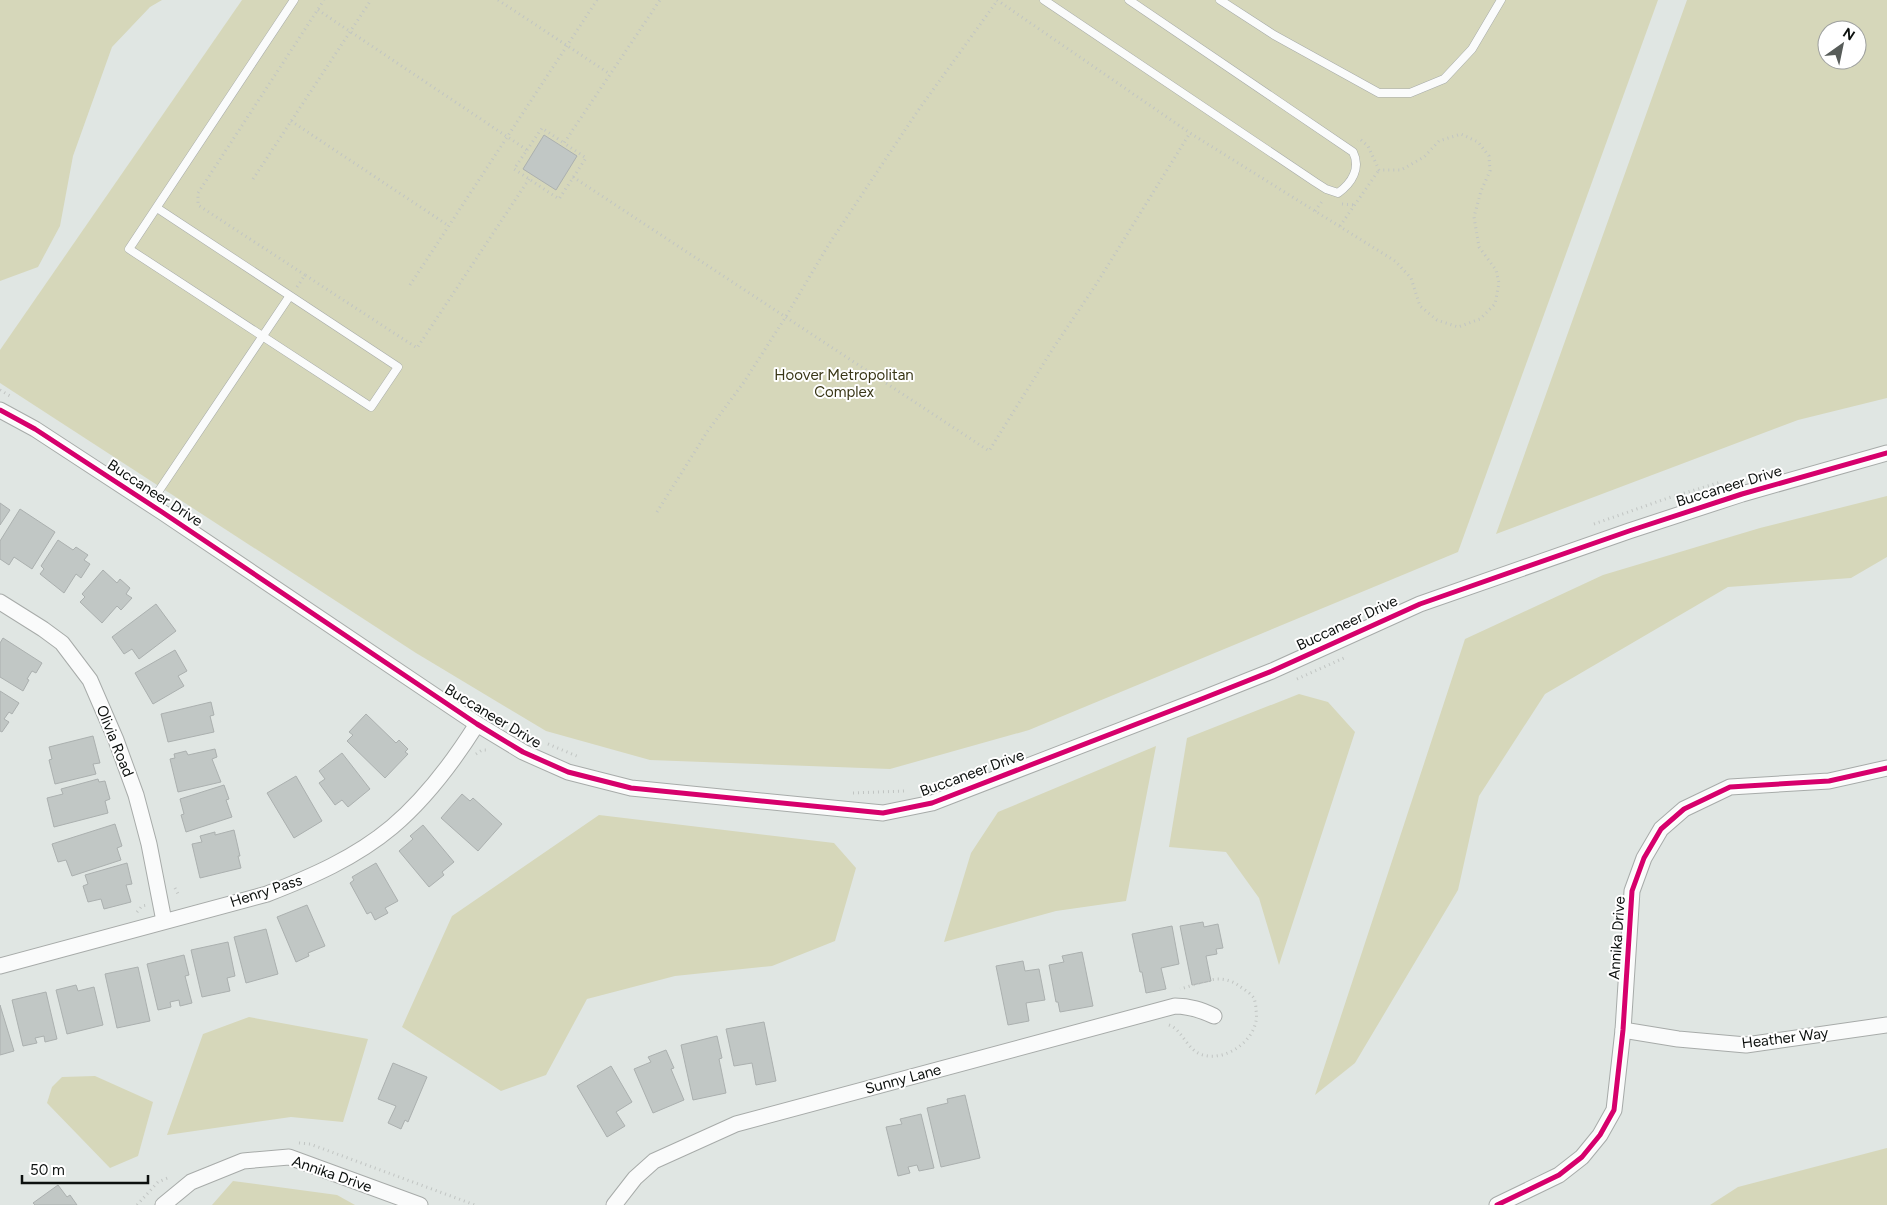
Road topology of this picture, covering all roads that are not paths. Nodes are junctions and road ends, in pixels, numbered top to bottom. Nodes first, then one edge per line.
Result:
1 (294, 0) edge
2 (1044, 0) edge
3 (1129, 0) edge
4 (1220, 0) edge
5 (1500, 0) edge
6 (157, 208) junction
7 (290, 296) junction
8 (263, 336) junction
9 (0, 410) edge
10 (1887, 453) edge
11 (150, 504) junction
12 (0, 602) edge
13 (477, 724) junction
14 (1887, 768) edge
15 (164, 921) junction
16 (0, 966) edge
17 (1214, 1016) dead end
18 (1887, 1025) edge
19 (1624, 1030) junction
20 (163, 1205) edge
21 (420, 1205) edge
22 (614, 1205) edge
23 (1497, 1205) edge

1 - 6 lane
2 - 3 lane
4 - 5 lane
6 - 7 lane
6 - 8 lane
7 - 8 lane
7 - 8 lane
8 - 11 lane
9 - 11 street, Buccaneer Drive
10 - 13 street, Buccaneer Drive
11 - 13 street, Buccaneer Drive
12 - 15 street, Olivia Road
13 - 15 street, Henry Pass
14 - 19 street, Annika Drive
15 - 16 street, Henry Pass
17 - 22 street, Sunny Lane
18 - 19 street, Heather Way
19 - 23 street, Annika Drive
20 - 21 street, Annika Drive

